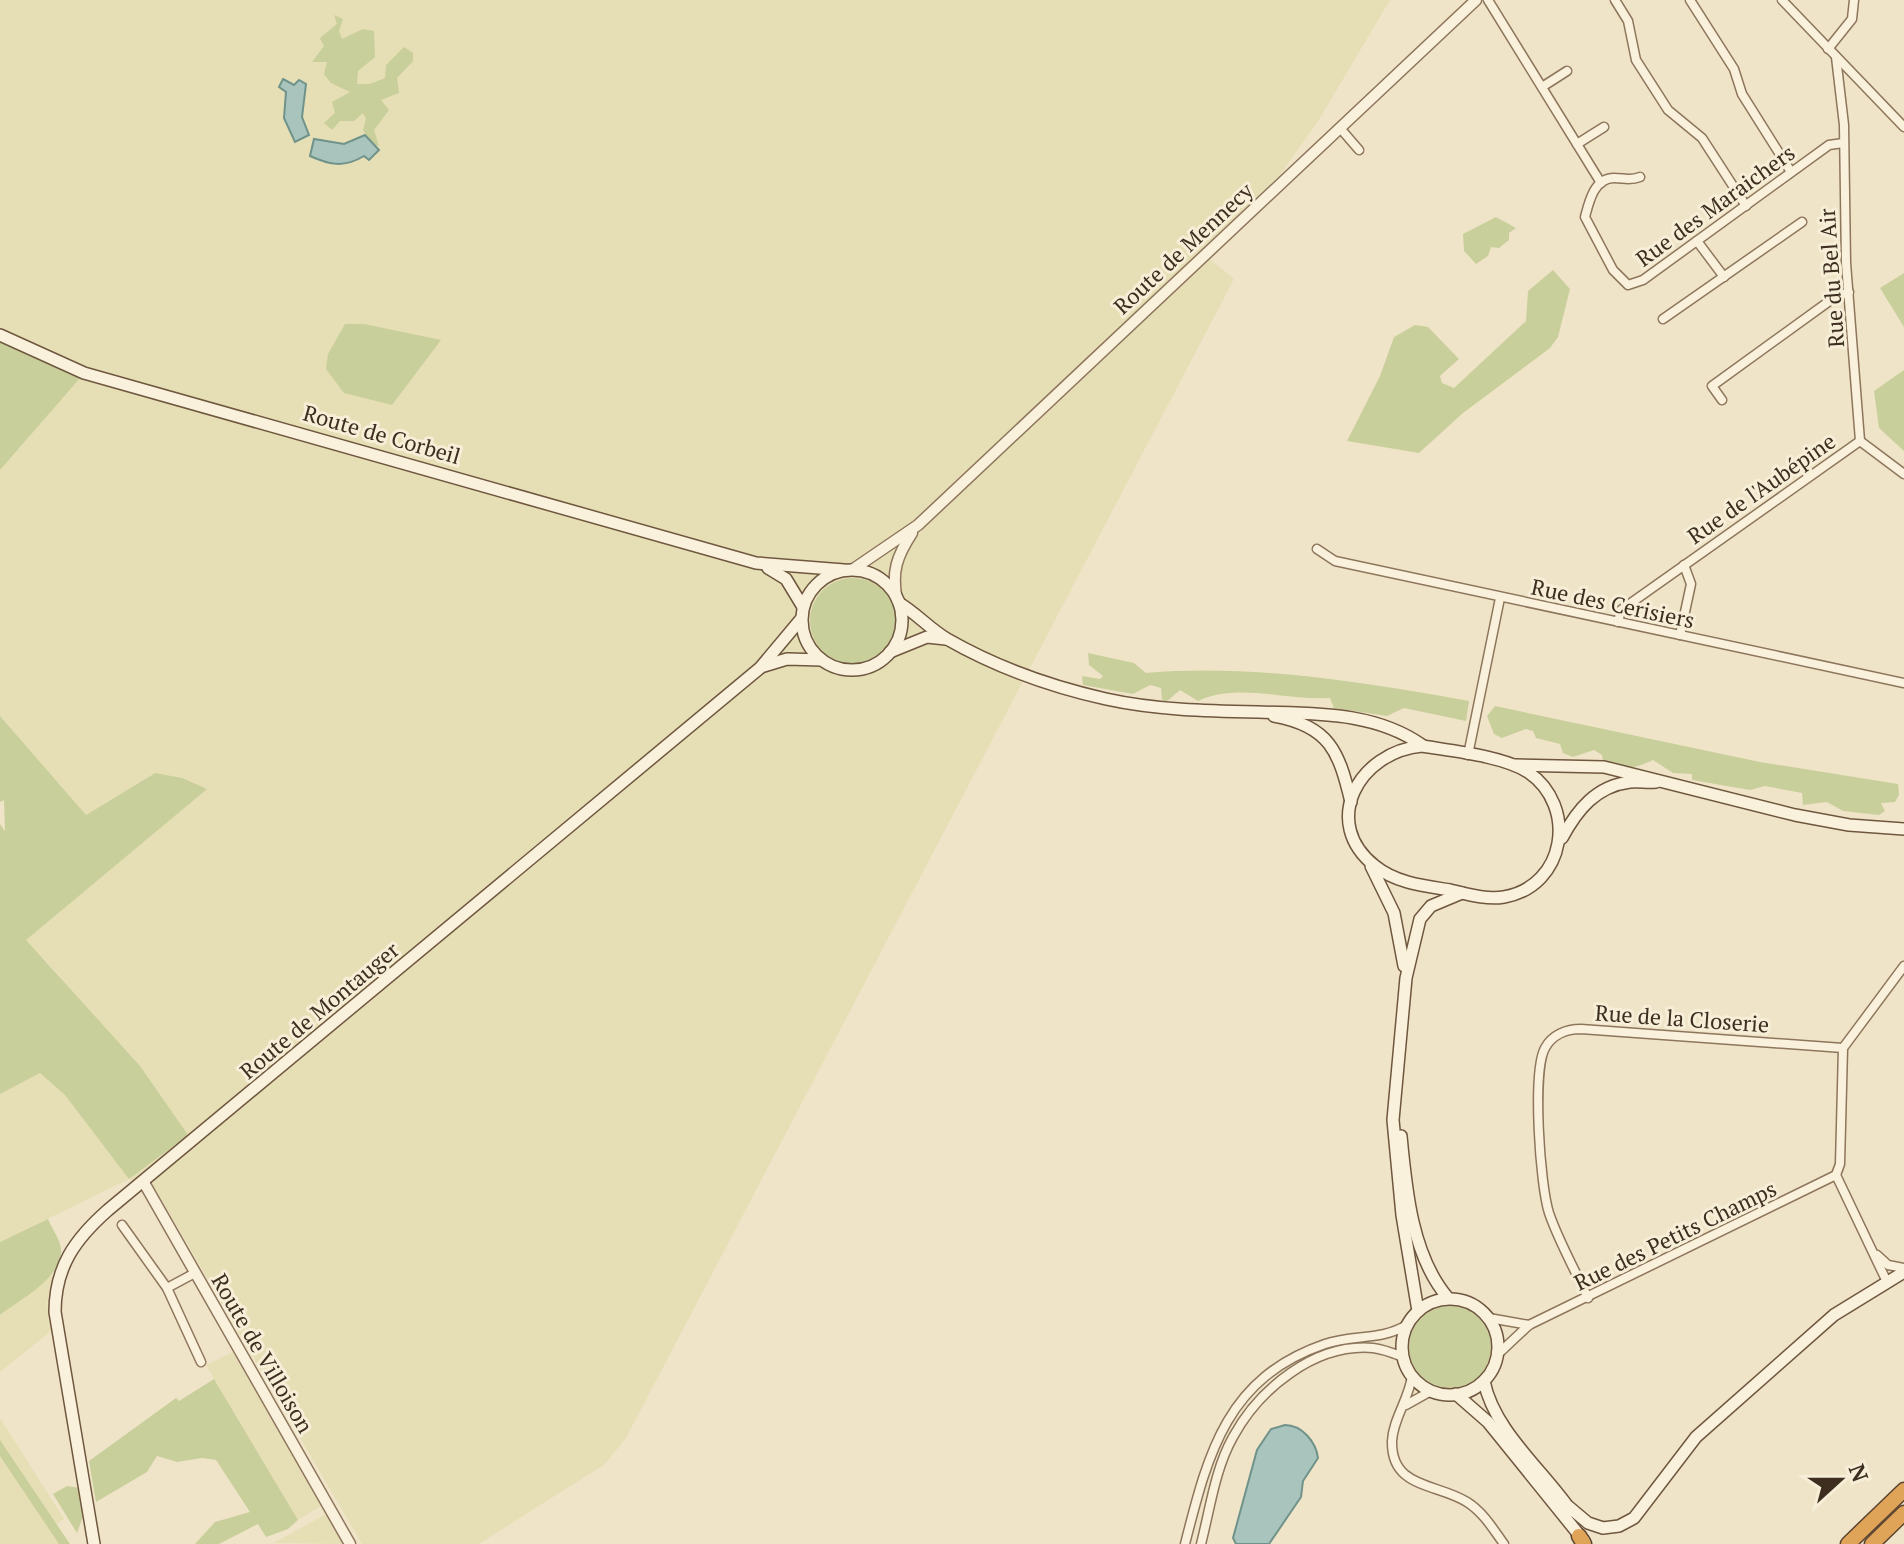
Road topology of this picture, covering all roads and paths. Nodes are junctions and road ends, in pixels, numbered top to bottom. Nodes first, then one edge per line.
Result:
1 (1476, 0) edge
2 (1488, 0) edge
3 (1615, 0) edge
4 (1690, 0) edge
5 (1782, 0) edge
6 (1854, 0) edge
7 (1828, 49) junction
8 (1836, 57) junction
9 (1567, 71) dead end
10 (1542, 87) junction
11 (1604, 127) dead end
12 (1904, 127) edge
13 (1340, 128) junction
14 (1843, 143) junction
15 (1577, 144) junction
16 (1359, 150) dead end
17 (1791, 172) junction
18 (1640, 177) dead end
19 (1601, 183) junction
20 (1746, 206) junction
21 (1802, 222) dead end
22 (1697, 241) junction
23 (1724, 277) junction
24 (1849, 292) junction
25 (1663, 319) dead end
26 (0, 335) edge
27 (1722, 400) dead end
28 (1860, 441) junction
29 (1904, 474) edge
30 (918, 525) junction
31 (1317, 549) dead end
32 (756, 563) junction
33 (1684, 565) junction
34 (848, 570) junction
35 (1500, 598) junction
36 (898, 601) junction
37 (802, 613) junction
38 (1618, 622) junction
39 (1680, 635) junction
40 (947, 639) junction
41 (890, 652) junction
42 (822, 660) junction
43 (760, 668) junction
44 (1904, 683) edge
45 (1263, 713) junction
46 (1422, 746) junction
47 (1468, 755) junction
48 (1514, 766) junction
49 (1660, 781) junction
50 (1351, 803) junction
51 (1904, 829) edge
52 (1559, 842) junction
53 (1367, 858) junction
54 (1463, 893) junction
55 (1904, 966) edge
56 (1406, 978) junction
57 (1843, 1048) junction
58 (1398, 1072) junction
59 (1836, 1175) junction
60 (143, 1181) junction
61 (122, 1225) dead end
62 (1870, 1247) junction
63 (1904, 1270) edge
64 (195, 1273) junction
65 (1887, 1282) junction
66 (167, 1288) junction
67 (1448, 1298) junction
68 (1588, 1298) junction
69 (1418, 1311) junction
70 (1489, 1318) junction
71 (1407, 1325) junction
72 (1529, 1325) junction
73 (1497, 1355) junction
74 (1403, 1357) junction
75 (201, 1362) dead end
76 (1412, 1376) junction
77 (1484, 1381) junction
78 (1431, 1391) junction
79 (1456, 1394) junction
80 (1405, 1405) junction
81 (1904, 1490) edge
82 (1569, 1507) junction
83 (1904, 1513) edge
84 (1583, 1541) edge
85 (94, 1544) edge
86 (350, 1544) edge
87 (1185, 1544) edge
88 (1201, 1544) edge
89 (1504, 1544) edge
90 (1595, 1544) edge
91 (1848, 1544) edge
92 (1872, 1544) edge

1 - 13 street, Route de Mennecy
2 - 10 street
3 - 20 street
4 - 17 street
5 - 7 street
6 - 7 street
7 - 8 street
8 - 12 street
8 - 14 street, Rue du Bel Air
9 - 10 street
10 - 15 street
11 - 15 street
13 - 16 street
13 - 30 street, Route de Mennecy
14 - 17 street, Rue des Maraichers
14 - 24 street, Rue du Bel Air
15 - 19 street
17 - 20 street, Rue des Maraichers
18 - 19 street
19 - 22 street, Rue des Maraichers
20 - 22 street, Rue des Maraichers
21 - 23 street
22 - 23 street
23 - 25 street
24 - 27 street
24 - 28 street, Rue du Bel Air
26 - 32 main road, Route de Corbeil
28 - 29 street
28 - 33 street, Rue de l'Aubépine
30 - 34 street, Route de Mennecy
30 - 36 street, Route de Mennecy
31 - 35 street, Rue des Cerisiers
32 - 34 main road, Route de Corbeil
32 - 37 main road, Route de Corbeil
33 - 38 street, Rue de l'Aubépine
33 - 39 street, Rue de l'Aubépine
34 - 36 main road
34 - 37 main road
35 - 38 street, Rue des Cerisiers
35 - 47 street
36 - 40 main road
36 - 41 main road
37 - 42 main road
37 - 43 main road, Route de Montauger
38 - 39 street, Rue des Cerisiers
39 - 44 street, Rue des Cerisiers
40 - 41 main road
40 - 45 main road
41 - 42 main road
42 - 43 main road, Route de Montauger
43 - 60 main road, Route de Montauger
45 - 46 main road
45 - 50 main road
46 - 47 main road
46 - 50 main road
47 - 48 main road
48 - 49 main road
48 - 52 main road
49 - 51 main road
49 - 52 main road
50 - 53 main road
52 - 54 main road
53 - 54 main road
53 - 56 main road
54 - 56 main road
55 - 57 street
56 - 58 main road
57 - 59 street
57 - 68 street, Rue de la Closerie
58 - 67 main road
58 - 69 main road
59 - 62 street
59 - 68 street, Rue des Petits Champs
60 - 64 street, Route de Villoison
60 - 85 main road, Route de Montauger
61 - 66 street
62 - 63 street
62 - 65 street
63 - 65 main road
64 - 66 street
64 - 86 street, Route de Villoison
65 - 82 main road
66 - 75 street
67 - 69 main road
67 - 70 main road
68 - 72 street, Rue des Petits Champs
69 - 71 main road
70 - 72 street
70 - 73 main road
71 - 74 main road
71 - 87 street
72 - 73 street, Rue des Petits Champs
73 - 77 main road
74 - 76 main road
74 - 88 street
76 - 78 main road
76 - 80 street
77 - 79 main road
77 - 82 main road
78 - 79 main road
78 - 80 street
79 - 84 main road
80 - 89 street
81 - 91 highway
82 - 90 main road
83 - 92 highway

